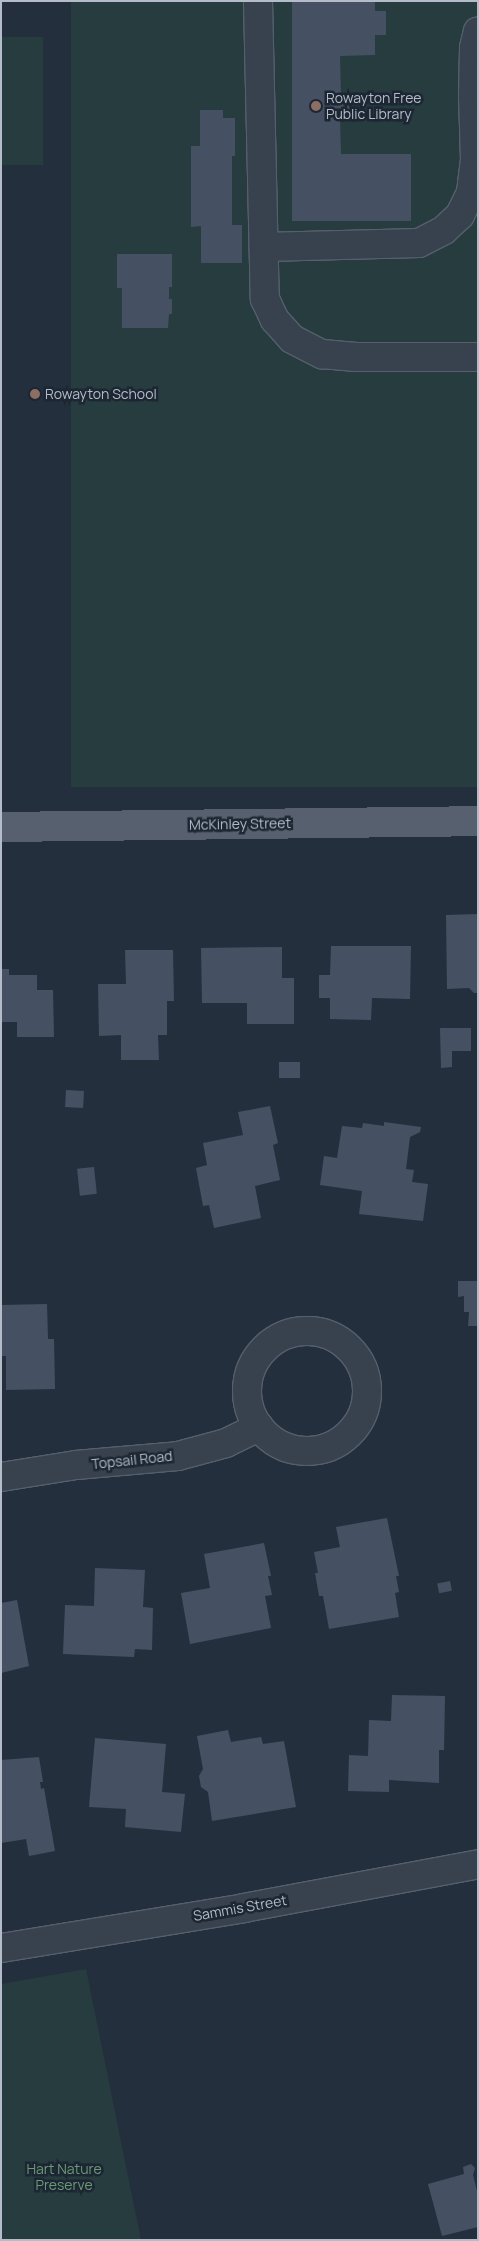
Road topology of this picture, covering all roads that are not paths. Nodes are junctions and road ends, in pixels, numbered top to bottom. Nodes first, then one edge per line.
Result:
1 (258, 1) edge
2 (478, 31) edge
3 (264, 247) junction
4 (478, 357) edge
5 (478, 821) edge
6 (1, 827) edge
7 (259, 1427) junction
8 (1, 1477) edge
9 (478, 1864) edge
10 (1, 1948) edge

1 - 3 street
2 - 3 street
3 - 4 street
5 - 6 main road, McKinley Street
7 - 7 street
7 - 8 street, Topsail Road
9 - 10 street, Sammis Street

